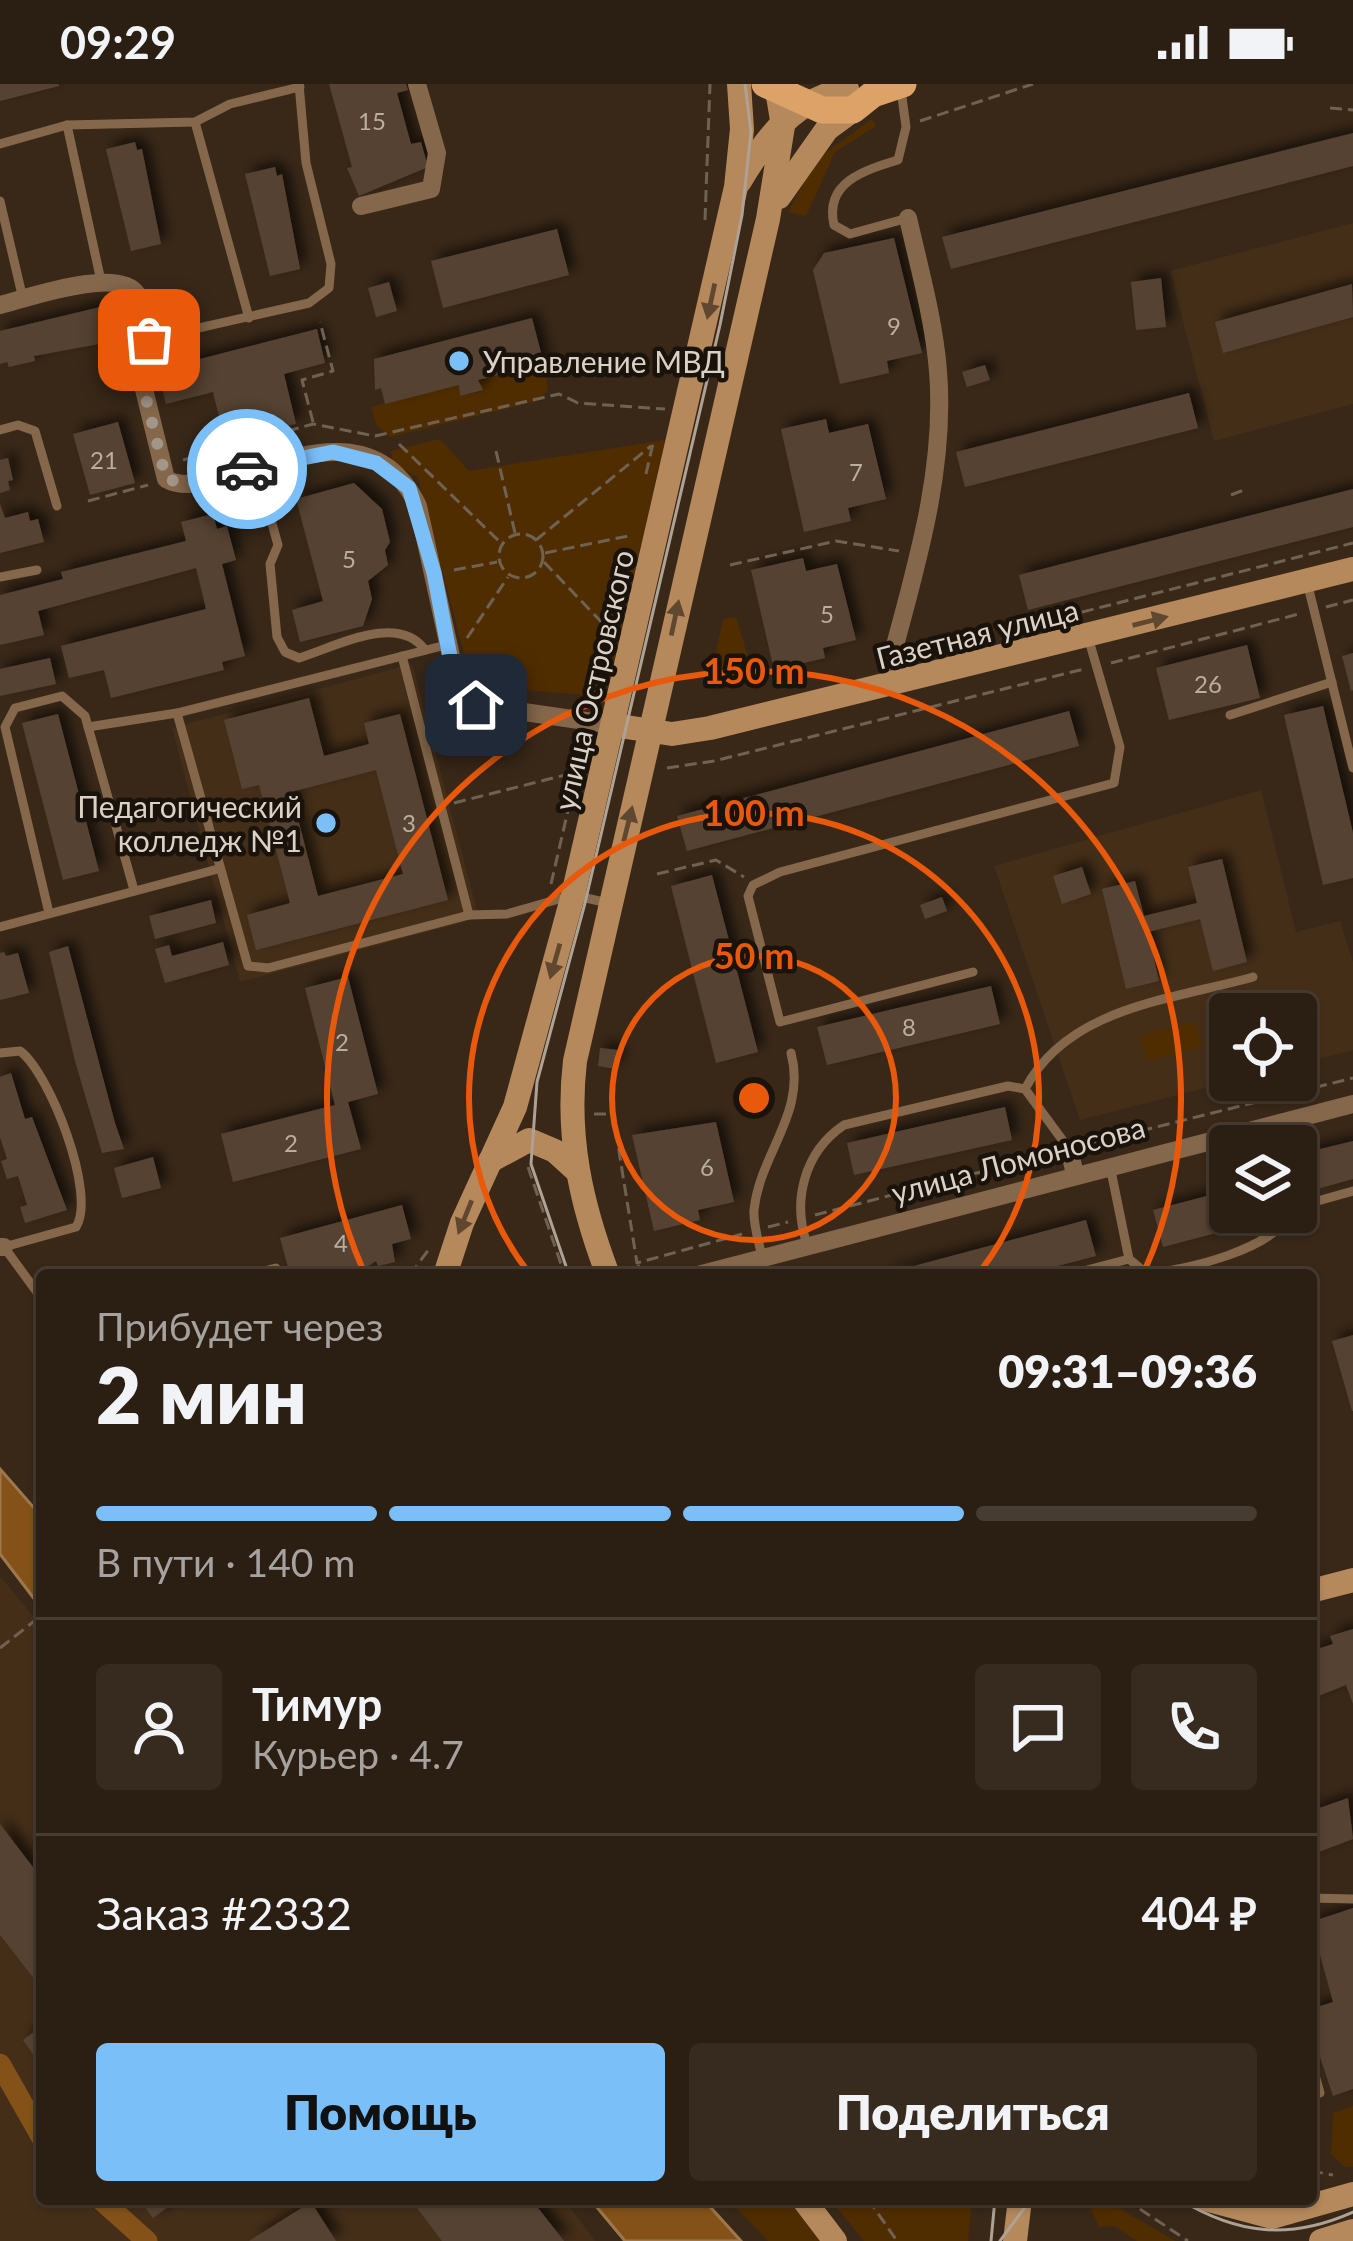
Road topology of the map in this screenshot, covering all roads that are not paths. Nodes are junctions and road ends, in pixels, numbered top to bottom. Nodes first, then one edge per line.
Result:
1 (417, 84) edge
2 (739, 84) edge
3 (300, 86) edge
4 (869, 91) edge
5 (781, 97) edge
6 (195, 122) junction
7 (67, 125) junction
8 (0, 144) edge
9 (736, 187) junction
10 (0, 201) edge
11 (361, 206) dead end
12 (769, 215) junction
13 (908, 218) joint
14 (100, 281) junction
15 (23, 299) junction
16 (0, 305) edge
17 (249, 318) junction
18 (149, 340) junction
19 (0, 430) edge
20 (266, 502) dead end
21 (57, 506) dead end
22 (1353, 569) edge
23 (37, 570) dead end
24 (0, 578) edge
25 (1307, 580) junction
26 (1088, 637) junction
27 (425, 650) junction
28 (451, 652) junction
29 (401, 656) junction
30 (1332, 682) junction
31 (896, 684) junction
32 (177, 713) junction
33 (1230, 715) dead end
34 (1353, 716) edge
35 (1341, 719) junction
36 (601, 724) junction
37 (88, 727) junction
38 (650, 733) junction
39 (1353, 769) edge
40 (218, 869) junction
41 (134, 890) junction
42 (573, 895) junction
43 (608, 903) junction
44 (49, 913) junction
45 (469, 915) junction
46 (0, 927) edge
47 (973, 972) dead end
48 (1253, 977) dead end
49 (0, 1053) edge
50 (791, 1053) dead end
51 (1025, 1089) junction
52 (1353, 1104) edge
53 (1272, 1125) edge
54 (1209, 1141) edge
55 (1069, 1149) joint
56 (490, 1161) junction
57 (1110, 1166) junction
58 (577, 1171) junction
59 (1075, 1174) junction
60 (1353, 1191) edge
61 (1317, 1202) edge
62 (1275, 1233) edge
63 (807, 1244) junction
64 (2, 1247) edge
65 (762, 1257) junction
66 (1129, 1259) junction
67 (276, 1268) dead end
68 (272, 1269) edge
69 (447, 1269) edge
70 (606, 1269) edge
71 (719, 1269) edge
72 (1091, 1269) edge
73 (1136, 1269) edge
74 (1171, 1269) edge
75 (36, 1291) edge
76 (1353, 1580) edge
77 (1317, 1589) edge
78 (1317, 1898) edge
79 (1353, 1898) edge
80 (1317, 2082) edge
81 (1320, 2093) dead end
82 (1353, 2194) edge
83 (808, 2205) edge
84 (1019, 2205) edge
85 (1227, 2205) edge
86 (835, 2241) edge
87 (1015, 2241) edge

1 - 11 street
2 - 9 main road, улица Островского
3 - 6 lane
3 - 17 lane
4 - 5 main road
4 - 12 main road
4 - 13 lane
5 - 9 main road
5 - 12 main road
6 - 7 lane
6 - 17 lane
7 - 8 lane
7 - 14 lane
9 -> 36 main road, улица Островского
10 - 15 lane
38 -> 12 main road
13 - 31 street
14 - 15 street
14 - 18 street
15 - 16 street
17 - 18 lane
18 - 28 street
19 - 21 lane
20 - 27 lane
22 - 25 main road, Газетная улица
23 - 24 lane
26 -> 25 main road, Газетная улица
25 - 30 lane
26 - 31 main road, Газетная улица
26 - 47 lane
27 - 28 lane
27 - 29 lane
28 - 36 street
29 - 32 lane
29 - 45 lane
30 - 33 lane
30 - 35 lane
31 - 38 main road, Газетная улица
32 - 37 lane
32 - 40 lane
34 - 35 lane
35 - 39 lane
36 - 38 main road, Газетная улица
36 - 42 main road, улица Островского
37 - 41 lane
37 - 44 lane
43 -> 38 main road
40 - 41 lane
40 - 45 lane
41 - 44 lane
42 - 43 lane
42 - 45 lane
42 -> 56 main road, улица Островского
43 - 58 main road
44 - 46 lane
48 - 51 lane
49 - 64 lane
50 - 65 lane
51 - 55 lane
51 - 63 lane
52 - 53 street, улица Ломоносова
54 - 57 street, улица Ломоносова
55 - 59 street
56 - 58 main road
56 -> 69 main road, улица Островского
57 - 59 street, улица Ломоносова
57 - 66 lane
58 - 70 main road
59 - 63 street, улица Ломоносова
60 - 61 lane
62 - 74 lane
63 - 65 street, улица Ломоносова
64 - 75 lane
65 - 71 street, улица Ломоносова
66 - 72 lane
66 - 73 lane
67 - 68 lane
76 - 77 main road
78 - 79 lane
80 - 81 lane
82 - 85 main road
83 - 86 main road
84 - 87 main road

